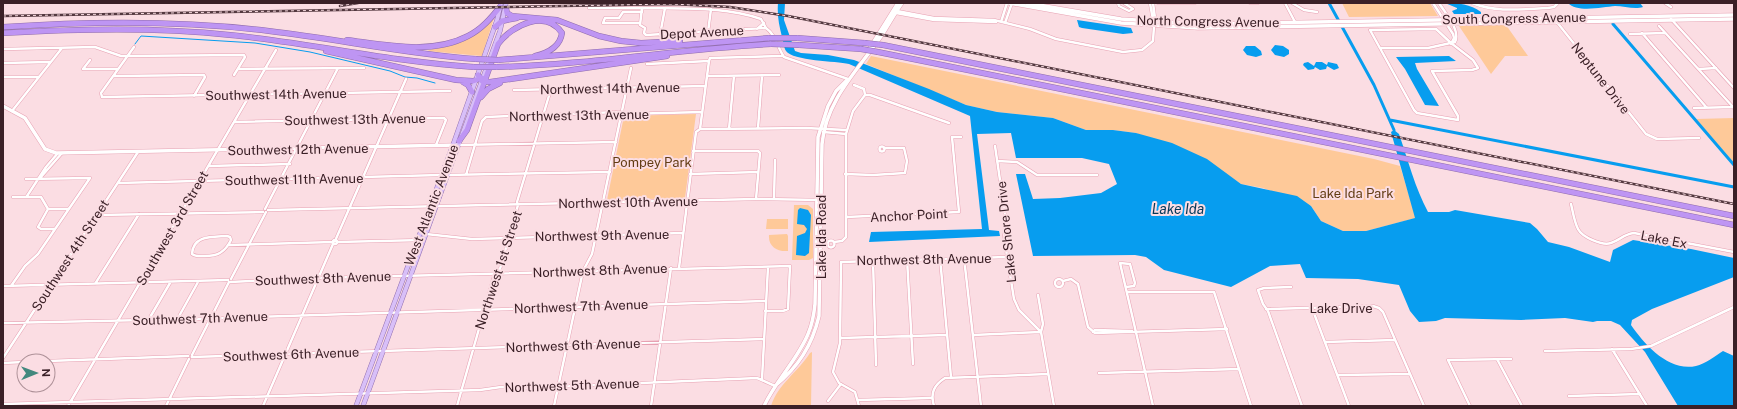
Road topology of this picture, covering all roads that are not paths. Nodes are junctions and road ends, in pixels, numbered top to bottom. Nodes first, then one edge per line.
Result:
1 (898, 3) edge
2 (902, 3) edge
3 (1010, 3) edge
4 (1027, 3) edge
5 (1118, 3) edge
6 (1124, 3) edge
7 (1152, 3) edge
8 (1158, 3) edge
9 (1196, 3) edge
10 (1250, 3) edge
11 (1258, 3) edge
12 (1285, 3) edge
13 (1292, 3) edge
14 (1433, 3) edge
15 (1439, 3) edge
16 (1472, 3) edge
17 (1558, 3) edge
18 (1665, 3) edge
19 (500, 5) edge
20 (506, 6) edge
21 (1671, 7) dead end
22 (589, 8) dead end
23 (643, 8) junction
24 (665, 8) junction
25 (711, 10) junction
26 (642, 12) junction
27 (896, 12) junction
28 (1317, 12) dead end
29 (1734, 15) edge
30 (1088, 16) junction
31 (1668, 16) junction
32 (528, 17) junction
33 (619, 18) junction
34 (1553, 18) junction
35 (1449, 19) junction
36 (1734, 19) edge
37 (1444, 20) junction
38 (1671, 20) junction
39 (503, 21) junction
40 (1556, 21) junction
41 (1000, 22) junction
42 (1152, 22) junction
43 (1295, 22) junction
44 (640, 23) junction
45 (764, 23) junction
46 (1005, 23) junction
47 (1446, 23) junction
48 (1451, 23) junction
49 (618, 24) junction
50 (3, 26) edge
51 (1154, 26) junction
52 (1297, 26) joint
53 (1660, 26) dead end
54 (495, 27) junction
55 (766, 28) junction
56 (757, 29) junction
57 (708, 32) junction
58 (3, 33) edge
59 (1642, 33) junction
60 (1666, 33) junction
61 (1630, 34) dead end
62 (660, 35) junction
63 (326, 40) junction
64 (705, 42) junction
65 (1451, 44) junction
66 (319, 46) junction
67 (134, 47) dead end
68 (62, 48) junction
69 (719, 48) junction
70 (1380, 48) junction
71 (3, 49) edge
72 (276, 50) dead end
73 (868, 52) junction
74 (128, 56) junction
75 (782, 56) junction
76 (90, 60) dead end
77 (498, 60) junction
78 (708, 61) junction
79 (51, 62) junction
80 (3, 63) edge
81 (647, 64) dead end
82 (338, 68) junction
83 (364, 68) dead end
84 (632, 68) dead end
85 (1716, 68) junction
86 (119, 69) junction
87 (238, 69) junction
88 (265, 69) junction
89 (1698, 69) junction
90 (234, 75) dead end
91 (778, 75) dead end
92 (114, 76) junction
93 (707, 76) junction
94 (734, 76) junction
95 (762, 76) junction
96 (3, 77) edge
97 (39, 77) junction
98 (406, 79) dead end
99 (481, 79) junction
100 (512, 79) junction
101 (848, 79) junction
102 (456, 80) junction
103 (854, 85) dead end
104 (705, 86) junction
105 (627, 88) junction
106 (1734, 88) edge
107 (551, 89) junction
108 (514, 90) dead end
109 (401, 91) junction
110 (450, 91) dead end
111 (472, 92) junction
112 (326, 93) junction
113 (250, 94) junction
114 (865, 95) junction
115 (194, 96) junction
116 (3, 106) edge
117 (1733, 107) edge
118 (475, 108) junction
119 (1694, 108) dead end
120 (1707, 108) junction
121 (12, 111) junction
122 (702, 112) junction
123 (622, 113) junction
124 (544, 115) junction
125 (389, 119) junction
126 (312, 120) junction
127 (234, 122) junction
128 (949, 124) dead end
129 (824, 127) junction
130 (758, 128) junction
131 (700, 129) junction
132 (729, 129) junction
133 (819, 129) junction
134 (847, 130) junction
135 (823, 132) junction
136 (846, 134) junction
137 (961, 137) dead end
138 (1699, 138) dead end
139 (616, 142) junction
140 (457, 144) junction
141 (534, 144) junction
142 (475, 145) junction
143 (436, 146) junction
144 (995, 146) dead end
145 (376, 147) junction
146 (884, 148) dead end
147 (297, 149) junction
148 (218, 150) junction
149 (693, 151) junction
150 (138, 152) junction
151 (61, 153) junction
152 (775, 160) dead end
153 (997, 162) junction
154 (290, 164) junction
155 (209, 166) junction
156 (610, 172) junction
157 (758, 172) junction
158 (526, 173) junction
159 (690, 174) junction
160 (846, 174) junction
161 (442, 175) junction
162 (447, 175) junction
163 (466, 175) junction
164 (1097, 175) dead end
165 (363, 177) junction
166 (26, 179) dead end
167 (39, 179) junction
168 (282, 179) junction
169 (200, 181) junction
170 (118, 183) junction
171 (27, 196) junction
172 (13, 197) dead end
173 (756, 199) junction
174 (774, 199) junction
175 (688, 200) junction
176 (818, 200) junction
177 (603, 203) junction
178 (1572, 204) dead end
179 (518, 205) junction
180 (430, 207) junction
181 (436, 207) junction
182 (48, 209) junction
183 (69, 209) junction
184 (349, 209) junction
185 (265, 211) junction
186 (181, 212) junction
187 (139, 214) junction
188 (96, 215) junction
189 (1734, 216) edge
190 (846, 217) junction
191 (1734, 225) edge
192 (55, 229) junction
193 (684, 233) junction
194 (426, 234) junction
195 (596, 235) junction
196 (509, 238) junction
197 (417, 240) junction
198 (423, 240) junction
199 (335, 242) junction
200 (834, 242) dead end
201 (228, 245) junction
202 (248, 245) junction
203 (1734, 252) edge
204 (1007, 257) junction
205 (940, 258) junction
206 (964, 258) junction
207 (907, 259) junction
208 (873, 260) junction
209 (588, 262) junction
210 (815, 262) junction
211 (768, 267) junction
212 (671, 268) junction
213 (679, 268) junction
214 (820, 268) junction
215 (583, 271) junction
216 (592, 271) junction
217 (496, 273) junction
218 (404, 276) junction
219 (410, 276) junction
220 (319, 278) junction
221 (229, 281) junction
222 (1063, 281) dead end
223 (198, 282) junction
224 (170, 283) junction
225 (140, 284) junction
226 (95, 285) junction
227 (3, 286) edge
228 (11, 286) junction
229 (50, 286) junction
230 (1126, 287) junction
231 (1291, 287) dead end
232 (1127, 292) junction
233 (1038, 295) dead end
234 (765, 301) junction
235 (665, 303) junction
236 (576, 306) junction
237 (1734, 306) edge
238 (1312, 308) junction
239 (485, 309) junction
240 (815, 309) junction
241 (820, 309) junction
242 (1266, 309) junction
243 (765, 311) junction
244 (391, 312) junction
245 (397, 312) junction
246 (302, 315) junction
247 (210, 318) junction
248 (178, 319) junction
249 (149, 320) junction
250 (118, 321) junction
251 (3, 323) edge
252 (26, 323) junction
253 (1227, 329) junction
254 (1134, 331) junction
255 (1041, 332) junction
256 (947, 335) junction
257 (973, 335) junction
258 (911, 336) junction
259 (875, 337) junction
260 (840, 338) junction
261 (764, 339) junction
262 (1395, 340) junction
263 (660, 342) junction
264 (1325, 342) junction
265 (567, 344) junction
266 (473, 348) junction
267 (1612, 350) junction
268 (376, 351) junction
269 (383, 351) junction
270 (1545, 351) dead end
271 (285, 354) junction
272 (191, 357) junction
273 (3, 358) edge
274 (1510, 358) dead end
275 (1497, 359) junction
276 (95, 360) junction
277 (16, 362) edge
278 (56, 362) edge
279 (3, 363) edge
280 (913, 364) dead end
281 (876, 365) dead end
282 (1239, 369) junction
283 (1145, 371) junction
284 (1099, 373) dead end
285 (1048, 374) junction
286 (1410, 374) junction
287 (1338, 375) junction
288 (978, 376) junction
289 (951, 377) junction
290 (762, 379) junction
291 (654, 382) junction
292 (841, 384) junction
293 (558, 386) junction
294 (775, 386) junction
295 (461, 390) junction
296 (368, 392) junction
297 (361, 393) junction
298 (1640, 394) junction
299 (267, 396) junction
300 (1569, 396) dead end
301 (932, 398) junction
302 (169, 399) junction
303 (828, 400) dead end
304 (858, 400) junction
305 (71, 402) junction
306 (3, 404) edge
307 (68, 406) edge
308 (166, 406) edge
309 (263, 406) edge
310 (356, 406) edge
311 (363, 406) edge
312 (457, 406) edge
313 (554, 406) edge
314 (651, 406) edge
315 (764, 406) edge
316 (859, 406) edge
317 (934, 406) edge
318 (981, 406) edge
319 (1054, 406) edge
320 (1153, 406) edge
321 (1251, 406) edge
322 (1302, 406) edge
323 (1350, 406) edge
324 (1424, 406) edge
325 (1470, 406) edge
326 (1522, 406) edge
327 (1647, 406) edge

1 - 73 main road, Lake Ida Road
2 - 27 main road, Lake Ida Road
3 - 30 main road, North Congress Avenue
3 - 41 street
3 - 46 street
4 - 30 main road, North Congress Avenue
5 - 6 street
7 - 42 street
8 - 9 street
10 - 11 street
12 - 43 street
13 - 28 street
14 - 37 street
15 - 35 street
16 - 17 street
18 - 21 street
19 - 54 main road, West Atlantic Avenue
19 - 63 highway
20 - 32 highway
20 - 39 main road, West Atlantic Avenue
22 - 23 street, Depot Avenue
23 - 24 street, Depot Avenue
23 - 26 street
24 - 25 street, Depot Avenue
24 - 62 street
25 - 45 street, Depot Avenue
25 - 57 street
26 - 33 street
26 - 44 street
27 - 41 street
27 - 73 main road, Lake Ida Road
29 - 31 main road, South Congress Avenue
30 - 42 main road, North Congress Avenue
30 - 51 main road, North Congress Avenue
31 - 34 main road, South Congress Avenue
31 - 38 street
32 - 39 highway
32 - 64 highway
33 - 49 street
33 - 49 street
34 - 35 main road, South Congress Avenue
34 - 40 street, Neptune Drive
35 - 37 main road, South Congress Avenue
35 - 48 street
36 - 38 main road, South Congress Avenue
37 - 43 main road, South Congress Avenue
37 - 47 street
38 - 40 main road, South Congress Avenue
38 - 85 street
39 - 54 highway
39 - 99 main road, West Atlantic Avenue
40 - 48 main road, South Congress Avenue
40 - 138 street, Neptune Drive
41 - 46 street
42 - 43 main road, North Congress Avenue
42 - 51 street
44 - 49 street
44 - 62 street, Depot Avenue
45 - 55 street
45 - 56 street
46 - 51 street
47 - 48 main road, South Congress Avenue
47 - 52 main road, South Congress Avenue
47 - 65 street
48 - 65 street
50 - 63 highway
51 - 52 main road, North Congress Avenue
53 - 60 street
54 - 99 main road, West Atlantic Avenue
55 - 56 street, Depot Avenue
55 - 75 street
56 - 57 street, Depot Avenue
57 - 62 street, Depot Avenue
58 - 66 highway
59 - 60 street
59 - 61 street
59 - 120 street
60 - 89 street
63 - 77 highway, bridge
64 - 77 highway
64 - 189 highway, bridge
65 - 70 street
65 - 70 street
65 - 70 street
66 - 69 highway, bridge
66 - 102 highway
67 - 74 street
68 - 71 street
68 - 74 street
68 - 79 street
69 - 100 highway
69 - 191 highway, bridge
72 - 88 street, Southwest 3rd Street
73 - 101 main road, Lake Ida Road
74 - 86 street
74 - 87 street
75 - 78 street
75 - 101 street
76 - 86 street
77 - 99 highway
78 - 81 street
78 - 93 street
79 - 80 street
79 - 97 street
82 - 83 street
82 - 88 street
82 - 112 street
84 - 105 street
85 - 89 street
85 - 106 street
86 - 92 street
87 - 88 street
87 - 90 street
88 - 113 street, Southwest 3rd Street
89 - 117 street
91 - 95 street
92 - 115 street
92 - 115 street, Southwest 14th Avenue
93 - 94 street
93 - 104 street
94 - 95 street
94 - 132 street
95 - 130 street
96 - 97 street
97 - 121 street
98 - 109 street
99 - 100 highway
99 - 102 highway
99 - 111 main road, West Atlantic Avenue
99 - 118 highway
99 - 140 main road, West Atlantic Avenue
100 - 118 highway
101 - 129 main road, Lake Ida Road
101 - 133 main road, Lake Ida Road
102 - 111 highway
103 - 114 street
104 - 105 street, Northwest 14th Avenue
104 - 122 street
105 - 107 street, Northwest 14th Avenue
105 - 123 street
107 - 108 street, Northwest 14th Avenue
107 - 124 street, Northwest 1st Street
109 - 110 street, Southwest 14th Avenue
109 - 112 street, Southwest 14th Avenue
109 - 125 street
111 - 140 main road, West Atlantic Avenue
112 - 113 street, Southwest 14th Avenue
112 - 126 street
113 - 115 street, Southwest 14th Avenue
113 - 127 street, Southwest 3rd Street
114 - 128 street
114 - 134 street
116 - 121 main road
117 - 120 street
118 - 140 highway
119 - 120 street
121 - 151 main road
122 - 123 street, Northwest 13th Avenue
122 - 131 street
123 - 124 street, Northwest 13th Avenue
123 - 139 street
124 - 141 street, Northwest 1st Street
124 - 142 street, Northwest 13th Avenue
125 - 126 street, Southwest 13th Avenue
125 - 143 street, Southwest 13th Avenue
125 - 145 street
126 - 127 street, Southwest 13th Avenue
126 - 147 street
127 - 148 street, Southwest 3rd Street
129 - 133 street
129 - 134 street
129 - 135 main road, Lake Ida Road
130 - 132 street
130 - 133 street
131 - 132 street
131 - 149 street
133 - 135 street
133 - 176 main road, Lake Ida Road
134 - 136 street
135 - 136 street
135 - 176 main road, Lake Ida Road
136 - 160 street
137 - 190 street, Anchor Point
139 - 141 street
139 - 156 street
140 - 142 street
140 - 143 main road, Southwest 12th Avenue
140 - 161 main road, West Atlantic Avenue
140 - 162 main road, West Atlantic Avenue
141 - 142 street
141 - 158 street, Northwest 1st Street
142 - 163 street
143 - 145 main road, Southwest 12th Avenue
144 - 153 street, Lake Shore Drive
145 - 147 main road, Southwest 12th Avenue
145 - 165 street
146 - 160 street
147 - 148 main road, Southwest 12th Avenue
147 - 154 street
148 - 150 main road, Southwest 12th Avenue
148 - 155 street, Southwest 3rd Street
149 - 157 street
149 - 159 street
150 - 151 main road, Southwest 12th Avenue
150 - 170 street, Southwest 4th Street
151 - 167 street
152 - 174 street
153 - 164 street
153 - 204 street, Lake Shore Drive
154 - 155 street
154 - 168 street
155 - 169 street, Southwest 3rd Street
156 - 158 street, Southwest 11th Avenue
156 - 177 street
157 - 159 street
157 - 173 street
158 - 163 street, Southwest 11th Avenue
158 - 179 street, Northwest 1st Street
159 - 175 street
160 - 190 street
161 - 162 street, Southwest 11th Avenue
161 - 165 street, Southwest 11th Avenue
161 - 180 main road, West Atlantic Avenue
162 - 163 street, Southwest 11th Avenue
162 - 181 main road, West Atlantic Avenue
165 - 168 street, Southwest 11th Avenue
165 - 184 street
166 - 167 street
167 - 171 street
167 - 183 street
168 - 169 street, Southwest 11th Avenue
168 - 185 street
169 - 170 street, Southwest 11th Avenue
169 - 186 street, Southwest 3rd Street
170 - 188 street, Southwest 4th Street
171 - 172 street
171 - 182 street
173 - 174 street, Northwest 10th Avenue
173 - 175 street, Northwest 10th Avenue
174 - 176 street, Northwest 10th Avenue
175 - 177 street, Northwest 10th Avenue
175 - 193 street
176 - 210 main road, Lake Ida Road
176 - 214 main road, Lake Ida Road
177 - 179 street, Northwest 10th Avenue
177 - 195 street
178 - 203 street, Lake Ex
179 - 181 street, Northwest 10th Avenue
179 - 196 street, Northwest 1st Street
180 - 181 street, Northwest 10th Avenue
180 - 184 street, Northwest 10th Avenue
180 - 197 main road, West Atlantic Avenue
181 - 194 main road, West Atlantic Avenue
182 - 183 street
182 - 192 street
183 - 192 street
184 - 185 street, Northwest 10th Avenue
184 - 199 street
185 - 186 street
185 - 202 street
186 - 187 street
186 - 225 street, Southwest 3rd Street
187 - 188 street
187 - 226 street
188 - 229 street, Southwest 4th Street
190 - 200 street
192 - 228 street
193 - 195 street, Northwest 9th Avenue
193 - 213 street
194 - 196 street, Northwest 9th Avenue
194 - 198 main road, West Atlantic Avenue
195 - 196 street, Northwest 9th Avenue
195 - 209 street
196 - 217 street, Northwest 1st Street
197 - 198 street
197 - 199 street
197 - 218 main road, West Atlantic Avenue
198 - 219 main road, West Atlantic Avenue
199 - 202 street
199 - 220 street
201 - 201 street
201 - 202 street
202 - 221 street
204 - 206 street, Northwest 8th Avenue
204 - 255 street, Lake Shore Drive
205 - 206 street, Northwest 8th Avenue
205 - 207 street, Northwest 8th Avenue
205 - 256 street
206 - 257 street
207 - 208 street, Northwest 8th Avenue
207 - 258 street
208 - 259 street
208 - 260 street, Northwest 8th Avenue
209 - 215 street
209 - 216 street
210 - 214 main road
210 - 240 main road, Lake Ida Road
211 - 213 street, Northwest 8th Avenue
211 - 234 street
211 - 243 street, Northwest 8th Avenue
212 - 213 street, Northwest 8th Avenue
212 - 216 street, Northwest 8th Avenue
212 - 235 street
214 - 241 main road, Lake Ida Road
215 - 216 street, Northwest 8th Avenue
215 - 217 street, Northwest 8th Avenue
215 - 236 street
217 - 219 street, Northwest 8th Avenue
217 - 239 street, Northwest 1st Street
218 - 219 street, Southwest 8th Avenue
218 - 220 street, Southwest 8th Avenue
218 - 244 main road, West Atlantic Avenue
219 - 245 main road, West Atlantic Avenue
220 - 221 street, Southwest 8th Avenue
220 - 246 street
221 - 223 street, Southwest 8th Avenue
221 - 247 street
222 - 254 street
223 - 224 street, Southwest 8th Avenue
223 - 248 street
224 - 225 street, Southwest 8th Avenue
224 - 249 street
225 - 226 street, Southwest 8th Avenue
225 - 250 street, Southwest 3rd Street
226 - 229 street, Southwest 8th Avenue
227 - 228 street, Southwest 8th Avenue
228 - 229 street, Southwest 8th Avenue
229 - 252 street, Southwest 4th Street
230 - 230 street
230 - 232 street
231 - 242 street
232 - 253 street
232 - 254 street
233 - 255 street
234 - 235 street, Northwest 7th Avenue
234 - 243 street
235 - 236 street, Northwest 7th Avenue
235 - 263 street
236 - 239 street, Northwest 7th Avenue
236 - 265 street
237 - 267 street
238 - 242 street, Lake Drive
238 - 262 street, Lake Drive
238 - 264 street
239 - 245 street, Northwest 7th Avenue
239 - 266 street, Northwest 1st Street
240 - 241 main road
240 - 294 main road, Lake Ida Road
241 - 294 main road, Lake Ida Road
242 - 322 street
243 - 261 street
244 - 245 street, Southwest 7th Avenue
244 - 246 street, Southwest 7th Avenue
244 - 268 main road, West Atlantic Avenue
245 - 269 main road, West Atlantic Avenue
246 - 247 street, Southwest 7th Avenue
246 - 271 street
247 - 248 street, Southwest 7th Avenue
247 - 272 street
248 - 249 street, Southwest 7th Avenue
249 - 250 street, Southwest 7th Avenue
250 - 252 street, Southwest 7th Avenue
250 - 276 street, Southwest 3rd Street
251 - 252 street, Southwest 7th Avenue
252 - 273 street, Southwest 4th Street
253 - 254 street
253 - 282 street
254 - 283 street
255 - 257 street
255 - 285 street
256 - 258 street
256 - 289 street
257 - 288 street
258 - 259 street
258 - 280 street
259 - 260 street
259 - 281 street
260 - 292 street
261 - 263 street, Northwest 6th Avenue
261 - 290 street
262 - 264 street
262 - 286 street, Lake Drive
263 - 265 street, Northwest 6th Avenue
263 - 291 street
264 - 287 street
265 - 266 street, Northwest 6th Avenue
265 - 293 street
266 - 269 street, Northwest 6th Avenue
266 - 295 street, Northwest 1st Street
267 - 270 street
267 - 298 street
268 - 269 street, Southwest 6th Avenue
268 - 271 street, Southwest 6th Avenue
268 - 297 main road, West Atlantic Avenue
269 - 296 main road, West Atlantic Avenue
271 - 272 street, Southwest 6th Avenue
271 - 299 street
272 - 276 street, Southwest 6th Avenue
272 - 302 street
274 - 275 street
275 - 325 street
275 - 326 street
276 - 278 street, Southwest 6th Avenue
276 - 305 street, Southwest 3rd Street
277 - 279 street
282 - 283 street
282 - 321 street
283 - 284 street
283 - 320 street
285 - 288 street
285 - 319 street
286 - 287 street
286 - 324 street, Lake Drive
287 - 323 street
288 - 289 street
288 - 318 street
289 - 301 street
290 - 291 street, Northwest 5th Avenue
290 - 294 street, Northwest 5th Avenue
291 - 293 street, Northwest 5th Avenue
291 - 314 street
292 - 303 street
292 - 304 street
293 - 295 street, Northwest 5th Avenue
293 - 313 street
294 - 315 main road, Lake Ida Road
295 - 296 street, Northwest 5th Avenue
295 - 312 street, Northwest 1st Street
296 - 297 street, Northwest 5th Avenue
296 - 311 main road, West Atlantic Avenue
297 - 299 street, Northwest 5th Avenue
297 - 310 main road, West Atlantic Avenue
298 - 300 street
298 - 327 street
299 - 302 street, Northwest 5th Avenue
299 - 309 street
301 - 304 street
301 - 317 street
302 - 305 street, Northwest 5th Avenue
302 - 308 street
304 - 316 street
305 - 306 street, Northwest 5th Avenue
305 - 307 street, Southwest 3rd Street

